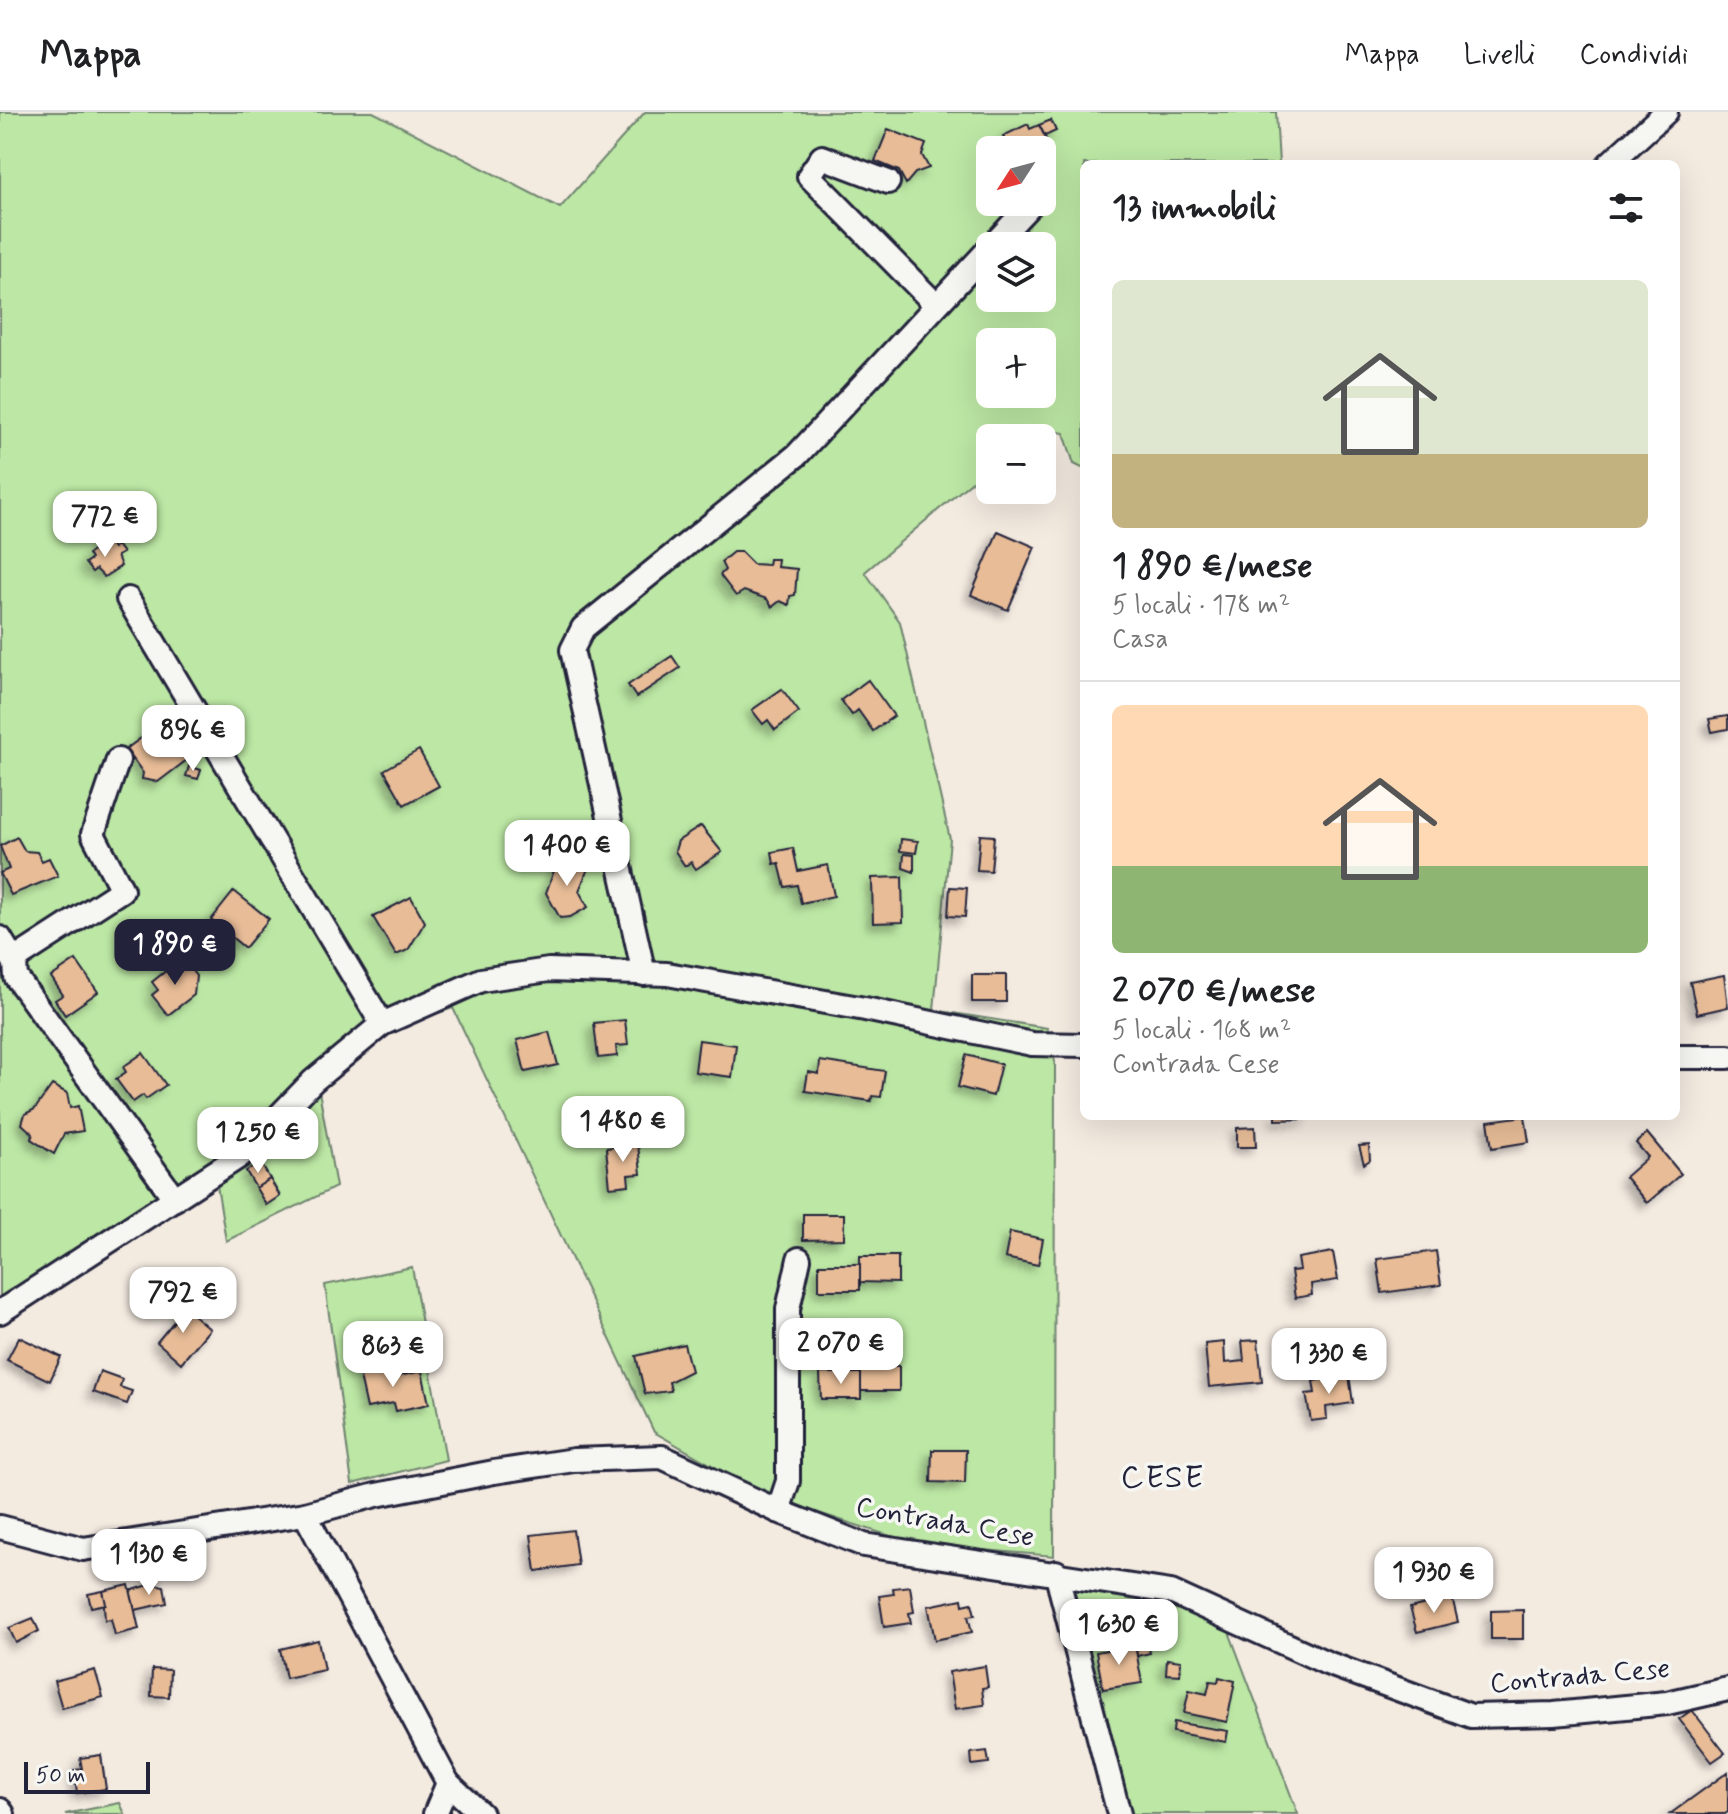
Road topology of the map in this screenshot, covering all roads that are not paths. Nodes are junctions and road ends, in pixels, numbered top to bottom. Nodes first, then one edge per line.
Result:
1 (1666, 112) edge
2 (1613, 160) edge
3 (888, 182) dead end
4 (1020, 216) edge
5 (1005, 232) edge
6 (976, 263) edge
7 (936, 305) junction
8 (128, 599) dead end
9 (118, 760) dead end
10 (0, 938) edge
11 (15, 963) junction
12 (644, 974) junction
13 (382, 1024) junction
14 (1080, 1045) edge
15 (1680, 1057) edge
16 (1728, 1057) edge
17 (175, 1199) junction
18 (799, 1259) dead end
19 (0, 1312) edge
20 (778, 1511) junction
21 (305, 1514) junction
22 (2, 1532) edge
23 (1056, 1572) junction
24 (1728, 1689) edge
25 (448, 1783) junction
26 (435, 1814) edge
27 (481, 1814) edge
28 (1119, 1814) edge

1 - 2 street
3 - 7 street
4 - 5 street
6 - 7 street
7 - 12 street
8 - 13 street
9 - 11 street
10 - 11 street
11 - 17 street
12 - 13 street
12 - 14 street
13 - 17 street
15 - 16 street
17 - 19 street
18 - 20 street
20 - 21 street, Contrada Cese
20 - 23 street, Contrada Cese
21 - 22 street, Contrada Cese
21 - 25 street
23 - 24 street, Contrada Cese
23 - 28 street
25 - 26 street
25 - 27 street

